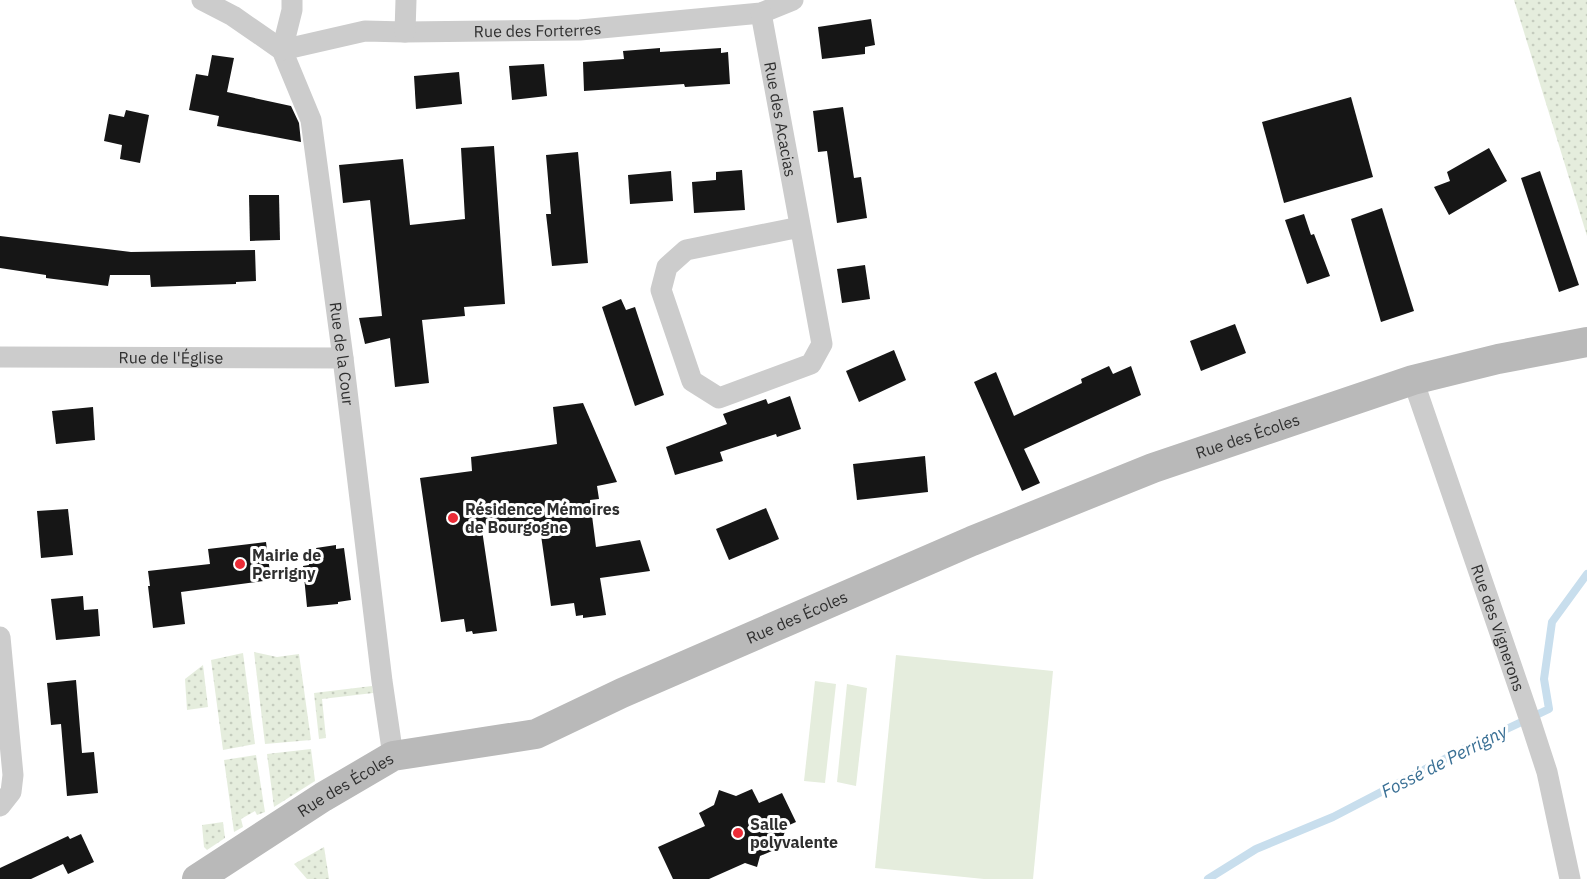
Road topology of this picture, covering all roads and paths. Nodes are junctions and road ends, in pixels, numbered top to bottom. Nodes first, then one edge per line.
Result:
1 (202, 0) edge
2 (292, 0) edge
3 (406, 0) edge
4 (793, 0) edge
5 (761, 12) junction
6 (405, 32) junction
7 (282, 50) junction
8 (800, 227) junction
9 (1587, 342) edge
10 (0, 357) edge
11 (343, 358) junction
12 (1413, 380) junction
13 (0, 637) edge
14 (393, 756) junction
15 (0, 806) edge
16 (197, 879) edge
17 (1570, 879) edge

1 - 7 street
2 - 7 street
3 - 6 street
4 - 5 street, Rue des Forterres
5 - 6 street, Rue des Forterres
5 - 8 street, Rue des Acacias
6 - 7 street, Rue des Forterres
7 - 11 street, Rue de la Cour
8 - 8 street, Rue des Acacias
9 - 12 main road, Rue des Écoles
10 - 11 street, Rue de l'Église
11 - 14 street, Rue de la Cour
12 - 14 main road, Rue des Écoles
12 - 17 street, Rue des Vignerons
13 - 15 street
14 - 16 main road, Rue des Écoles

